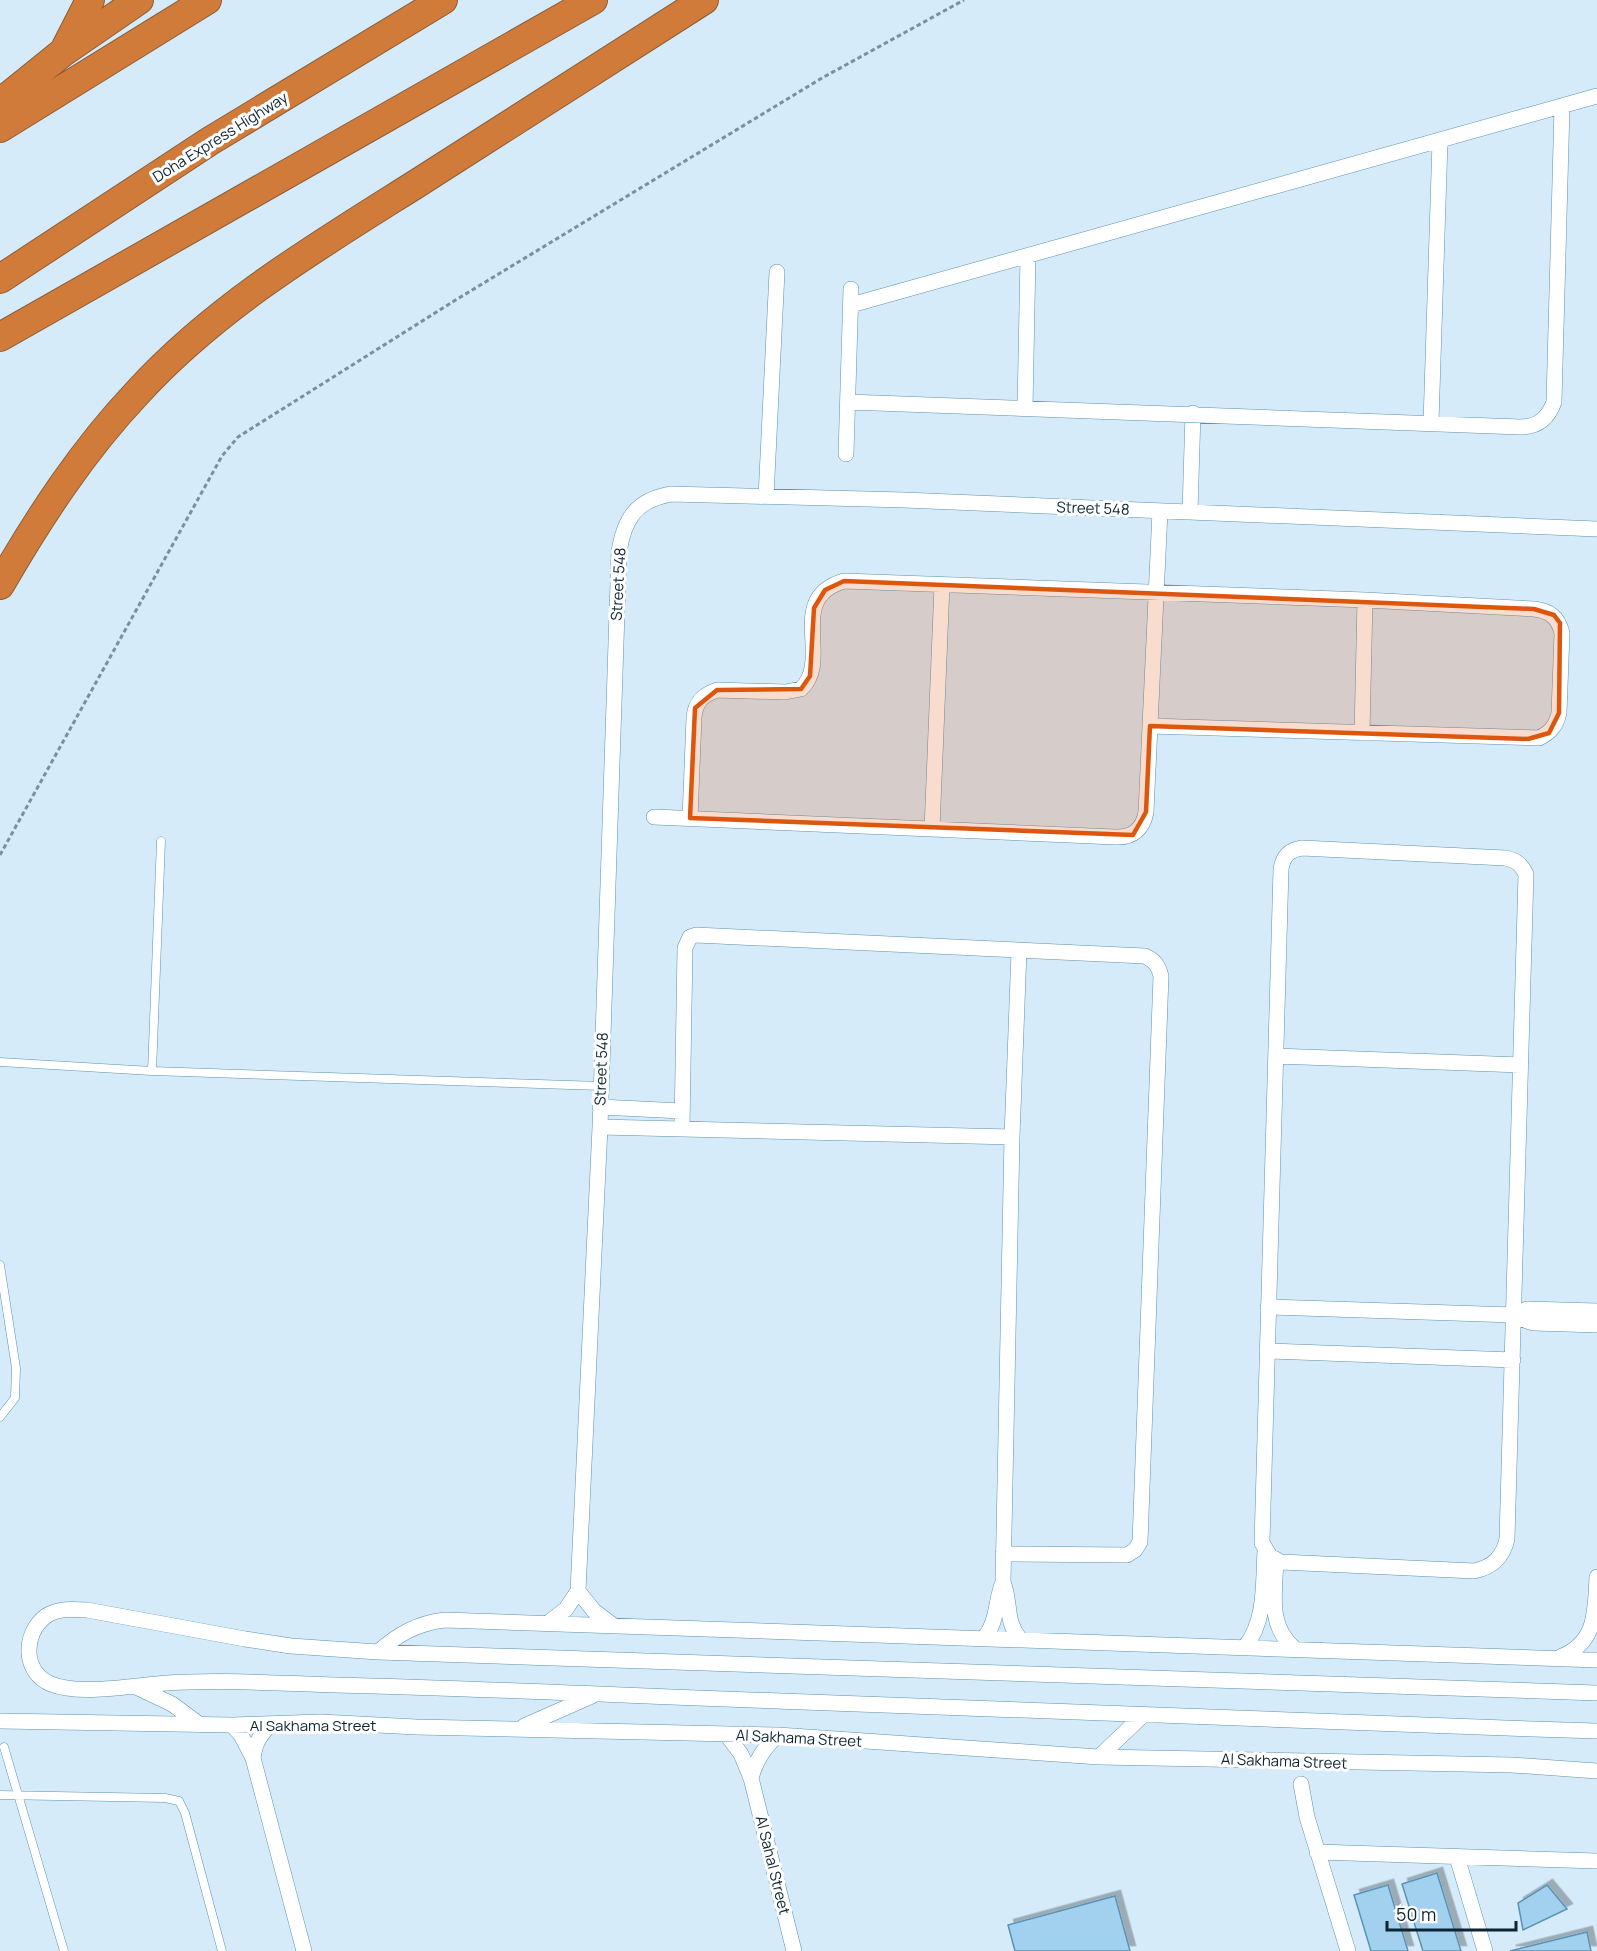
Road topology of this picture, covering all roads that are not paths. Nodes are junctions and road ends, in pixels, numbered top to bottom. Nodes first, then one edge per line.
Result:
1 (90, 0) edge
2 (140, 0) edge
3 (207, 0) edge
4 (443, 0) edge
5 (594, 0) edge
6 (704, 0) edge
7 (62, 53) junction
8 (1597, 96) edge
9 (0, 103) edge
10 (1562, 107) junction
11 (0, 128) edge
12 (1440, 141) junction
13 (1028, 256) junction
14 (777, 272) dead end
15 (0, 279) edge
16 (851, 289) dead end
17 (850, 305) junction
18 (0, 337) edge
19 (848, 402) junction
20 (1025, 408) junction
21 (1193, 413) junction
22 (1431, 423) junction
23 (846, 454) dead end
24 (766, 496) junction
25 (1160, 511) junction
26 (1190, 512) junction
27 (1597, 530) edge
28 (0, 585) edge
29 (942, 585) junction
30 (1156, 593) junction
31 (1365, 600) junction
32 (1150, 726) junction
33 (1362, 733) junction
34 (654, 817) dead end
35 (690, 818) junction
36 (932, 829) junction
37 (161, 842) dead end
38 (1019, 951) junction
39 (1276, 1056) junction
40 (0, 1062) edge
41 (1521, 1065) junction
42 (152, 1071) junction
43 (601, 1086) junction
44 (600, 1107) junction
45 (682, 1111) junction
46 (600, 1126) junction
47 (682, 1128) junction
48 (1012, 1137) junction
49 (0, 1264) edge
50 (1268, 1308) junction
51 (1597, 1311) edge
52 (1514, 1314) junction
53 (1597, 1326) edge
54 (1267, 1351) junction
55 (1513, 1360) junction
56 (0, 1417) edge
57 (1003, 1554) junction
58 (1271, 1556) junction
59 (1597, 1577) edge
60 (1003, 1582) junction
61 (578, 1591) junction
62 (1596, 1619) edge
63 (548, 1623) junction
64 (614, 1626) junction
65 (984, 1638) junction
66 (1020, 1639) junction
67 (1245, 1647) junction
68 (1295, 1649) junction
69 (378, 1652) junction
70 (1557, 1658) junction
71 (1597, 1660) edge
72 (132, 1685) junction
73 (597, 1693) junction
74 (1597, 1693) edge
75 (1141, 1717) junction
76 (0, 1721) edge
77 (199, 1724) junction
78 (271, 1724) junction
79 (232, 1725) junction
80 (518, 1729) junction
81 (1597, 1731) edge
82 (726, 1734) junction
83 (778, 1736) junction
84 (4, 1747) dead end
85 (1099, 1757) junction
86 (253, 1758) junction
87 (1597, 1771) edge
88 (751, 1778) junction
89 (1301, 1784) dead end
90 (0, 1795) edge
91 (17, 1796) junction
92 (1317, 1852) junction
93 (1456, 1857) junction
94 (1597, 1862) edge
95 (64, 1951) edge
96 (222, 1951) edge
97 (304, 1951) edge
98 (794, 1951) edge
99 (1348, 1951) edge
100 (1485, 1951) edge

1 - 7 highway
2 - 7 highway
3 - 11 highway
4 - 15 highway, Doha Express Highway
5 - 18 highway
6 - 28 highway
7 - 9 highway
8 - 10 street
10 - 12 street
10 - 22 street
12 - 13 street
12 - 22 street
13 - 17 street
13 - 20 street
14 - 24 street
16 - 17 street
17 - 19 street
19 - 20 street
19 - 23 street
20 - 21 street
21 - 22 street
21 - 26 street
24 - 25 street, Street 548
24 - 43 street, Street 548
25 - 26 street, Street 548
25 - 30 street
26 - 27 street, Street 548
29 - 30 street
29 - 35 street
29 - 36 street
30 - 31 street
30 - 32 street
31 - 33 street
31 - 33 street
32 - 33 street
32 - 36 street
34 - 35 street
35 - 36 street
37 - 42 lane
38 - 45 street
38 - 48 street
38 - 57 street
39 - 41 street
39 - 41 street
39 - 50 street
40 - 42 lane
41 - 52 street
42 - 43 lane
43 - 44 street, Street 548
44 - 45 street
44 - 46 street, Street 548
45 - 47 street
46 - 47 street
46 - 61 street, Street 548
47 - 48 street
48 - 57 street
49 - 56 lane
50 - 52 street
50 - 54 street
51 - 52 street
52 - 53 street
52 - 55 street
54 - 55 street
54 - 58 street
55 - 58 street
57 - 60 street
58 - 67 street
58 - 68 street
59 - 62 street
60 - 65 street
60 - 66 street
61 - 63 street
61 - 64 street
62 - 70 street
63 - 64 street
63 - 69 street
64 - 65 street
65 - 66 street
66 - 67 street
67 - 68 street
68 - 70 street
69 - 72 street
69 - 74 street
70 - 71 street
72 - 73 street
72 - 77 street
73 - 75 street
73 - 80 street
75 - 81 street
75 - 85 street
76 - 77 street, Al Sakhama Street
77 - 79 street, Al Sakhama Street
78 - 79 street, Al Sakhama Street
78 - 80 street, Al Sakhama Street
78 - 86 street
79 - 86 street
80 - 82 street, Al Sakhama Street
82 - 83 street, Al Sakhama Street
82 - 88 street, Al Sahal Street
83 - 85 street, Al Sakhama Street
83 - 88 street
84 - 91 lane
85 - 87 street, Al Sakhama Street
86 - 97 street
88 - 98 street, Al Sahal Street
89 - 92 street
90 - 91 lane
91 - 95 lane
91 - 96 lane
92 - 93 street
92 - 99 street
93 - 94 street
93 - 100 street

